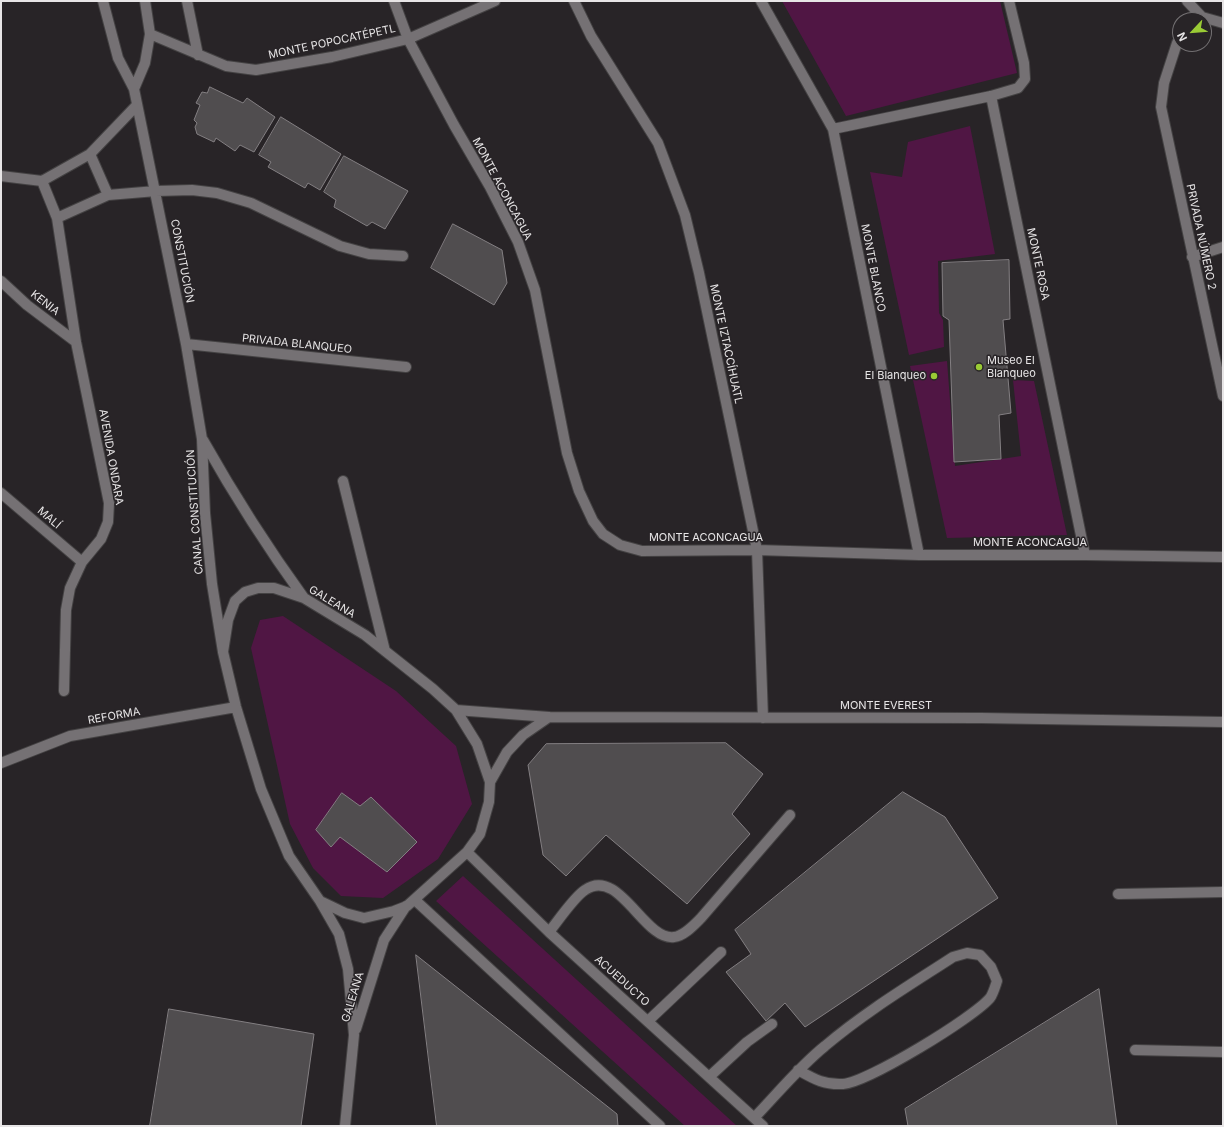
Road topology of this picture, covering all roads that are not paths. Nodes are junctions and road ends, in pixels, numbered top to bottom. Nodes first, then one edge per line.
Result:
1 (103, 1) edge
2 (145, 1) edge
3 (187, 1) edge
4 (394, 1) edge
5 (495, 1) edge
6 (574, 1) edge
7 (761, 1) edge
8 (1009, 1) edge
9 (1187, 1) edge
10 (1195, 12) edge
11 (1212, 21) edge
12 (1223, 23) edge
13 (150, 34) junction
14 (408, 39) junction
15 (1174, 52) edge
16 (198, 55) junction
17 (134, 89) junction
18 (990, 96) junction
19 (137, 105) junction
20 (833, 129) junction
21 (90, 154) junction
22 (1, 176) edge
23 (42, 181) junction
24 (156, 191) junction
25 (108, 195) junction
26 (57, 218) junction
27 (1223, 247) edge
28 (403, 256) dead end
29 (1192, 257) junction
30 (1, 281) edge
31 (76, 342) junction
32 (186, 344) junction
33 (406, 367) dead end
34 (1223, 396) edge
35 (202, 439) junction
36 (343, 481) dead end
37 (1, 493) edge
38 (757, 550) junction
39 (918, 555) junction
40 (1085, 555) junction
41 (1223, 557) edge
42 (82, 562) junction
43 (304, 598) junction
44 (385, 651) junction
45 (223, 652) junction
46 (64, 691) dead end
47 (236, 707) junction
48 (456, 710) junction
49 (549, 717) junction
50 (763, 718) junction
51 (1223, 722) edge
52 (1, 763) edge
53 (490, 782) junction
54 (790, 815) dead end
55 (467, 852) junction
56 (1223, 892) edge
57 (1118, 894) dead end
58 (320, 901) junction
59 (411, 903) junction
60 (549, 932) junction
61 (721, 952) dead end
62 (648, 1021) junction
63 (772, 1024) dead end
64 (354, 1035) junction
65 (1135, 1050) dead end
66 (1223, 1052) edge
67 (798, 1070) junction
68 (709, 1077) junction
69 (754, 1118) junction
70 (345, 1126) edge
71 (660, 1126) edge
72 (763, 1126) edge

1 - 17 street, CONSTITUCIÓN
2 - 13 street
3 - 16 street
4 - 14 street, MONTE ACONCAGUA
5 - 14 street, MONTE POPOCATÉPETL
6 - 38 street, MONTE IZTACCÍHUATL
7 - 20 street, MONTE BLANCO
8 - 18 street
9 - 10 street
11 - 12 street
13 - 16 street, MONTE POPOCATÉPETL
13 - 17 street
14 - 16 street, MONTE POPOCATÉPETL
14 - 38 street, MONTE ACONCAGUA
15 - 29 street, PRIVADA NÚMERO 2
17 - 19 street, CONSTITUCIÓN
18 - 20 street
18 - 40 street, MONTE ROSA
19 - 21 street
19 - 24 street, CONSTITUCIÓN
20 - 39 street, MONTE BLANCO
21 - 23 street
21 - 25 street
22 - 23 street
23 - 26 street, AVENIDA ONDARA
24 - 25 street
24 - 28 street
24 - 32 street, CONSTITUCIÓN
25 - 26 street
26 - 31 street, AVENIDA ONDARA
27 - 29 street
29 - 34 street, PRIVADA NÚMERO 2
30 - 31 street, KENIA
31 - 42 street, AVENIDA ONDARA
32 - 33 street, PRIVADA BLANQUEO
32 - 35 street, CONSTITUCIÓN
35 - 43 street, CANAL CONSTITUCIÓN
35 - 45 street, CANAL CONSTITUCIÓN
36 - 44 street
37 - 42 street, MALÍ
38 - 39 street, MONTE ACONCAGUA
38 - 50 street, MONTE IZTACCÍHUATL
39 - 40 street, MONTE ACONCAGUA
40 - 41 street, MONTE ACONCAGUA
42 - 46 street, AVENIDA ONDARA
43 - 44 street, GALEANA
43 - 45 street, GALEANA
44 - 48 street, GALEANA
45 - 47 street, GALEANA
47 - 52 street, REFORMA
47 - 58 street, GALEANA
48 - 49 street, MONTE EVEREST
48 - 53 street, GALEANA
49 - 50 street, MONTE EVEREST
49 - 53 street
50 - 51 street, MONTE EVEREST
53 - 55 street, GALEANA
54 - 60 street
55 - 59 street, GALEANA
55 - 60 street, ACUEDUCTO
56 - 57 street
58 - 59 street, GALEANA
58 - 64 street, GALEANA
59 - 64 street, GALEANA
59 - 71 street
60 - 62 street, ACUEDUCTO
61 - 62 street
62 - 68 street, ACUEDUCTO
63 - 68 street
64 - 70 street
65 - 66 street
67 - 67 street
67 - 69 street
68 - 69 street, ACUEDUCTO
69 - 72 street, ACUEDUCTO

